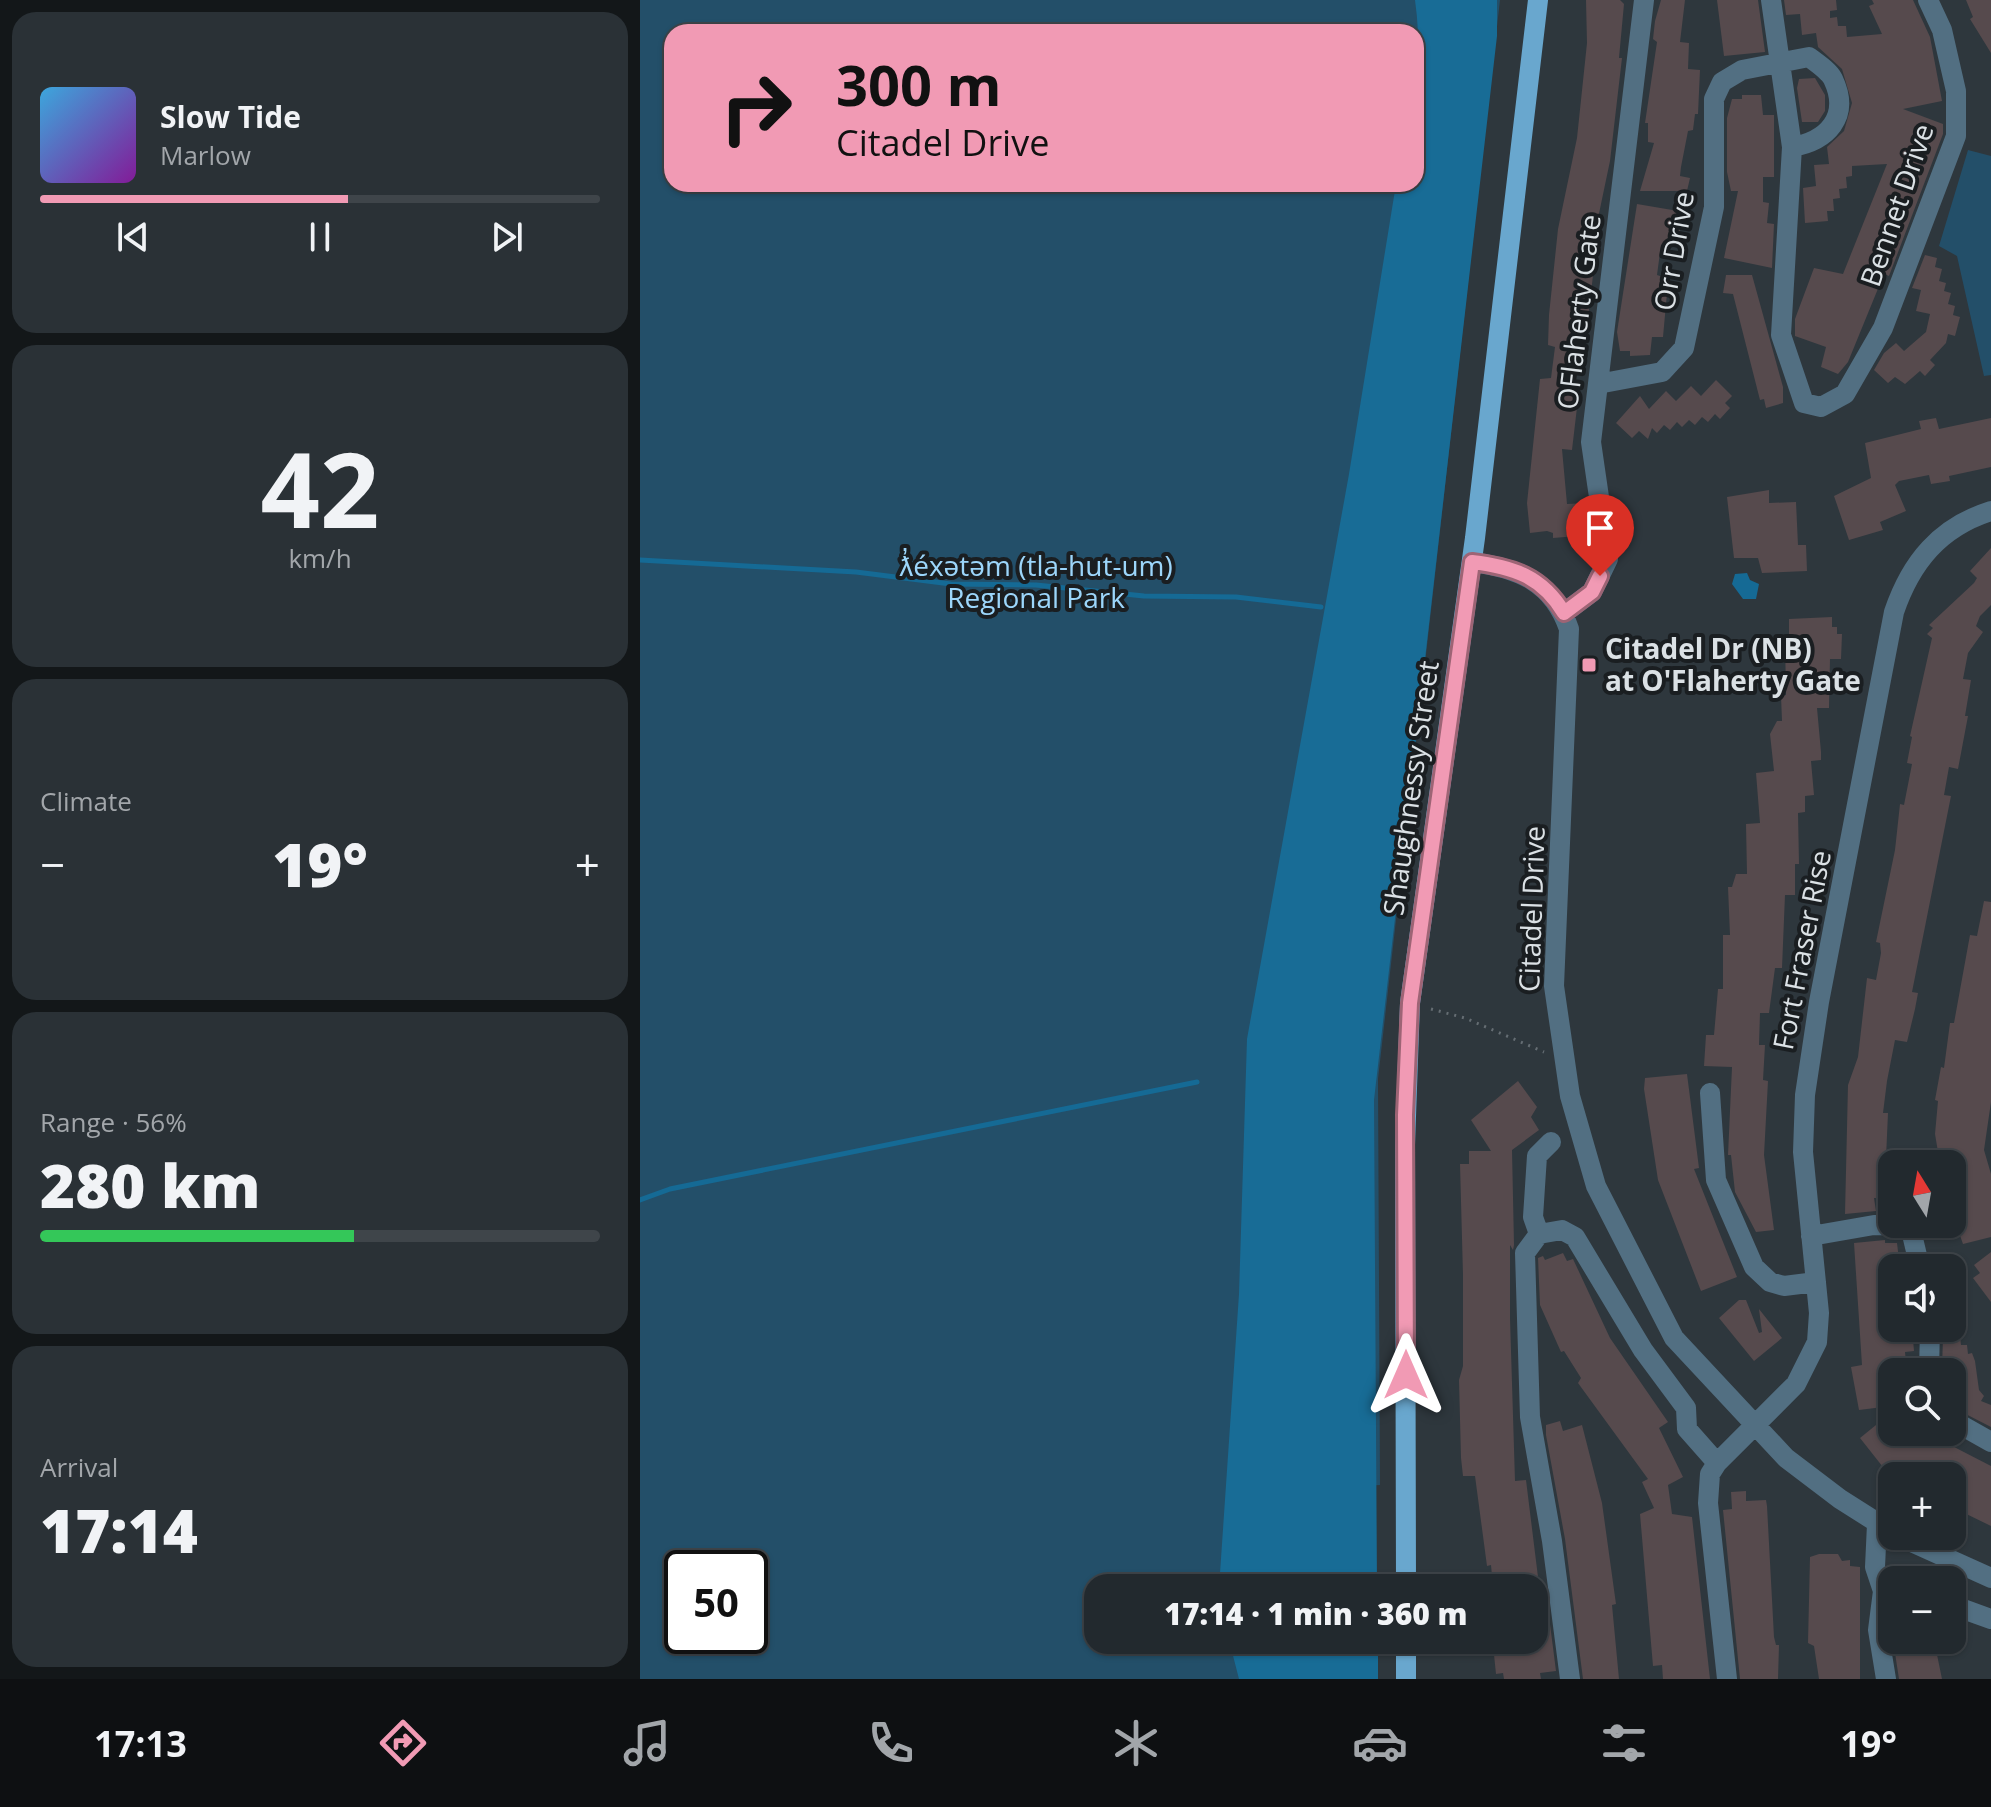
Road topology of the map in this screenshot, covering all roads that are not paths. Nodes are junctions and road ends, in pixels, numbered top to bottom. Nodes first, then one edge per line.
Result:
1 (1538, 0) edge
2 (1644, 0) edge
3 (1771, 0) edge
4 (1928, 0) edge
5 (1781, 62) junction
6 (1792, 147) junction
7 (1598, 384) junction
8 (1991, 511) edge
9 (1472, 562) junction
10 (1564, 613) junction
11 (1710, 1093) dead end
12 (1551, 1142) dead end
13 (1539, 1234) junction
14 (1811, 1236) junction
15 (1917, 1254) edge
16 (1816, 1282) junction
17 (1754, 1427) junction
18 (1966, 1428) edge
19 (1991, 1442) edge
20 (1717, 1463) junction
21 (1878, 1523) edge
22 (1879, 1550) edge
23 (1929, 1550) edge
24 (1878, 1573) edge
25 (1406, 1574) edge
26 (1991, 1578) edge
27 (1966, 1610) edge
28 (1991, 1619) edge
29 (1406, 1654) edge
30 (1882, 1654) edge
31 (1406, 1679) edge
32 (1570, 1679) edge
33 (1727, 1679) edge
34 (1886, 1679) edge

1 - 9 main road, Shaughnessy Street
2 - 7 street, OFlaherty Gate
3 - 5 street
4 - 6 street, Bennet Drive
5 - 6 street
5 - 6 street, Orr Drive
5 - 7 street, Orr Drive
7 - 10 street, OFlaherty Gate
8 - 14 street, Fort Fraser Rise
9 - 10 street
9 - 25 main road, Shaughnessy Street
10 - 17 street, Citadel Drive
11 - 16 street
12 - 13 street
13 - 20 street
13 - 32 street
14 - 15 street
14 - 16 street, Fort Fraser Rise
16 - 17 street, Fort Fraser Rise
17 - 20 street, Fort Fraser Rise
17 - 21 street, Citadel Drive
18 - 19 street
20 - 33 street
22 - 24 street
23 - 26 street
27 - 28 street
29 - 31 main road
30 - 34 street

